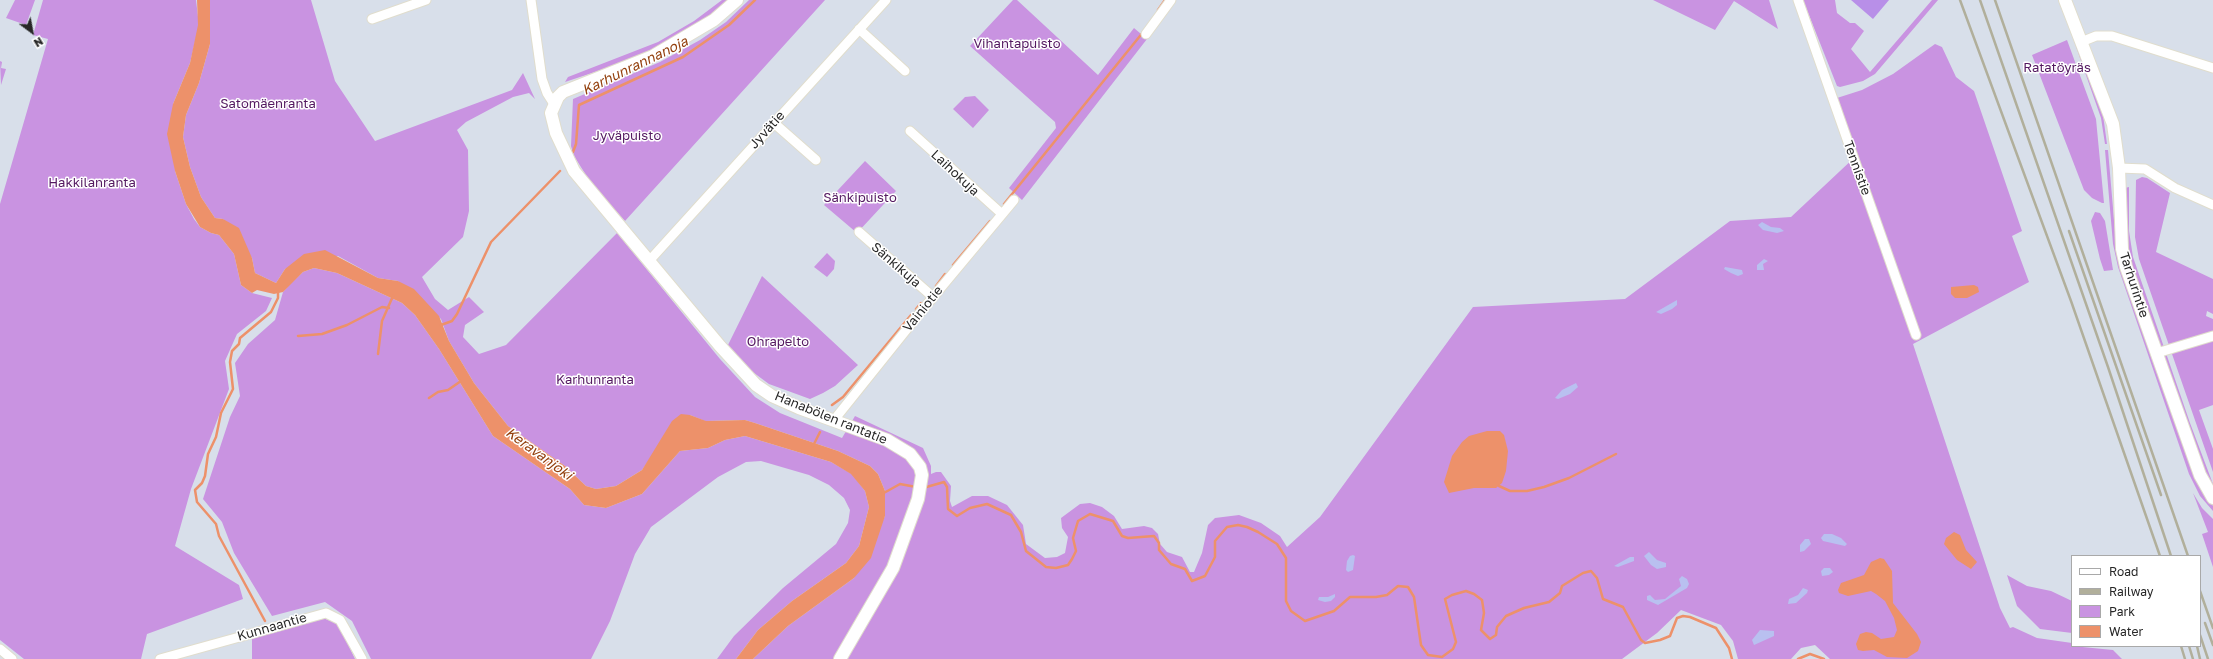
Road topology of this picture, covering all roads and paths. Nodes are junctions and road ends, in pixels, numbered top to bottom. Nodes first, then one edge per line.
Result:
1 (426, 0) edge
2 (531, 0) edge
3 (737, 0) edge
4 (886, 0) edge
5 (1171, 0) edge
6 (1798, 0) edge
7 (2065, 0) edge
8 (372, 19) dead end
9 (858, 29) junction
10 (1146, 34) dead end
11 (2081, 42) junction
12 (2213, 68) edge
13 (905, 71) dead end
14 (554, 104) junction
15 (774, 123) junction
16 (910, 131) dead end
17 (816, 160) dead end
18 (2119, 168) junction
19 (1014, 200) dead end
20 (2213, 205) edge
21 (1002, 214) junction
22 (859, 232) dead end
23 (649, 261) junction
24 (933, 297) junction
25 (1916, 335) dead end
26 (2213, 336) edge
27 (2157, 353) junction
28 (834, 420) junction
29 (2213, 498) edge
30 (0, 649) edge
31 (12, 659) edge
32 (160, 659) edge
33 (362, 659) edge
34 (840, 659) edge

1 - 8 street
2 - 14 street
3 - 14 street
4 - 9 street, Jyvätie
5 - 10 street
6 - 25 street, Tennistie
7 - 11 street, Tarhurintie
9 - 13 street
9 - 15 street, Jyvätie
11 - 12 street
11 - 18 street, Tarhurintie
14 - 23 street, Hanabölen rantatie
15 - 17 street
15 - 23 street, Jyvätie
16 - 21 street, Laihokuja
18 - 20 street
18 - 27 street, Tarhurintie
19 - 21 street, Vainiotie
21 - 24 street, Vainiotie
22 - 24 street, Sänkikuja
23 - 28 street, Hanabölen rantatie
24 - 28 street, Vainiotie
26 - 27 street
27 - 29 street, Tarhurintie
28 - 34 street, Hanabölen rantatie
30 - 31 street
32 - 33 street, Kunnaantie

